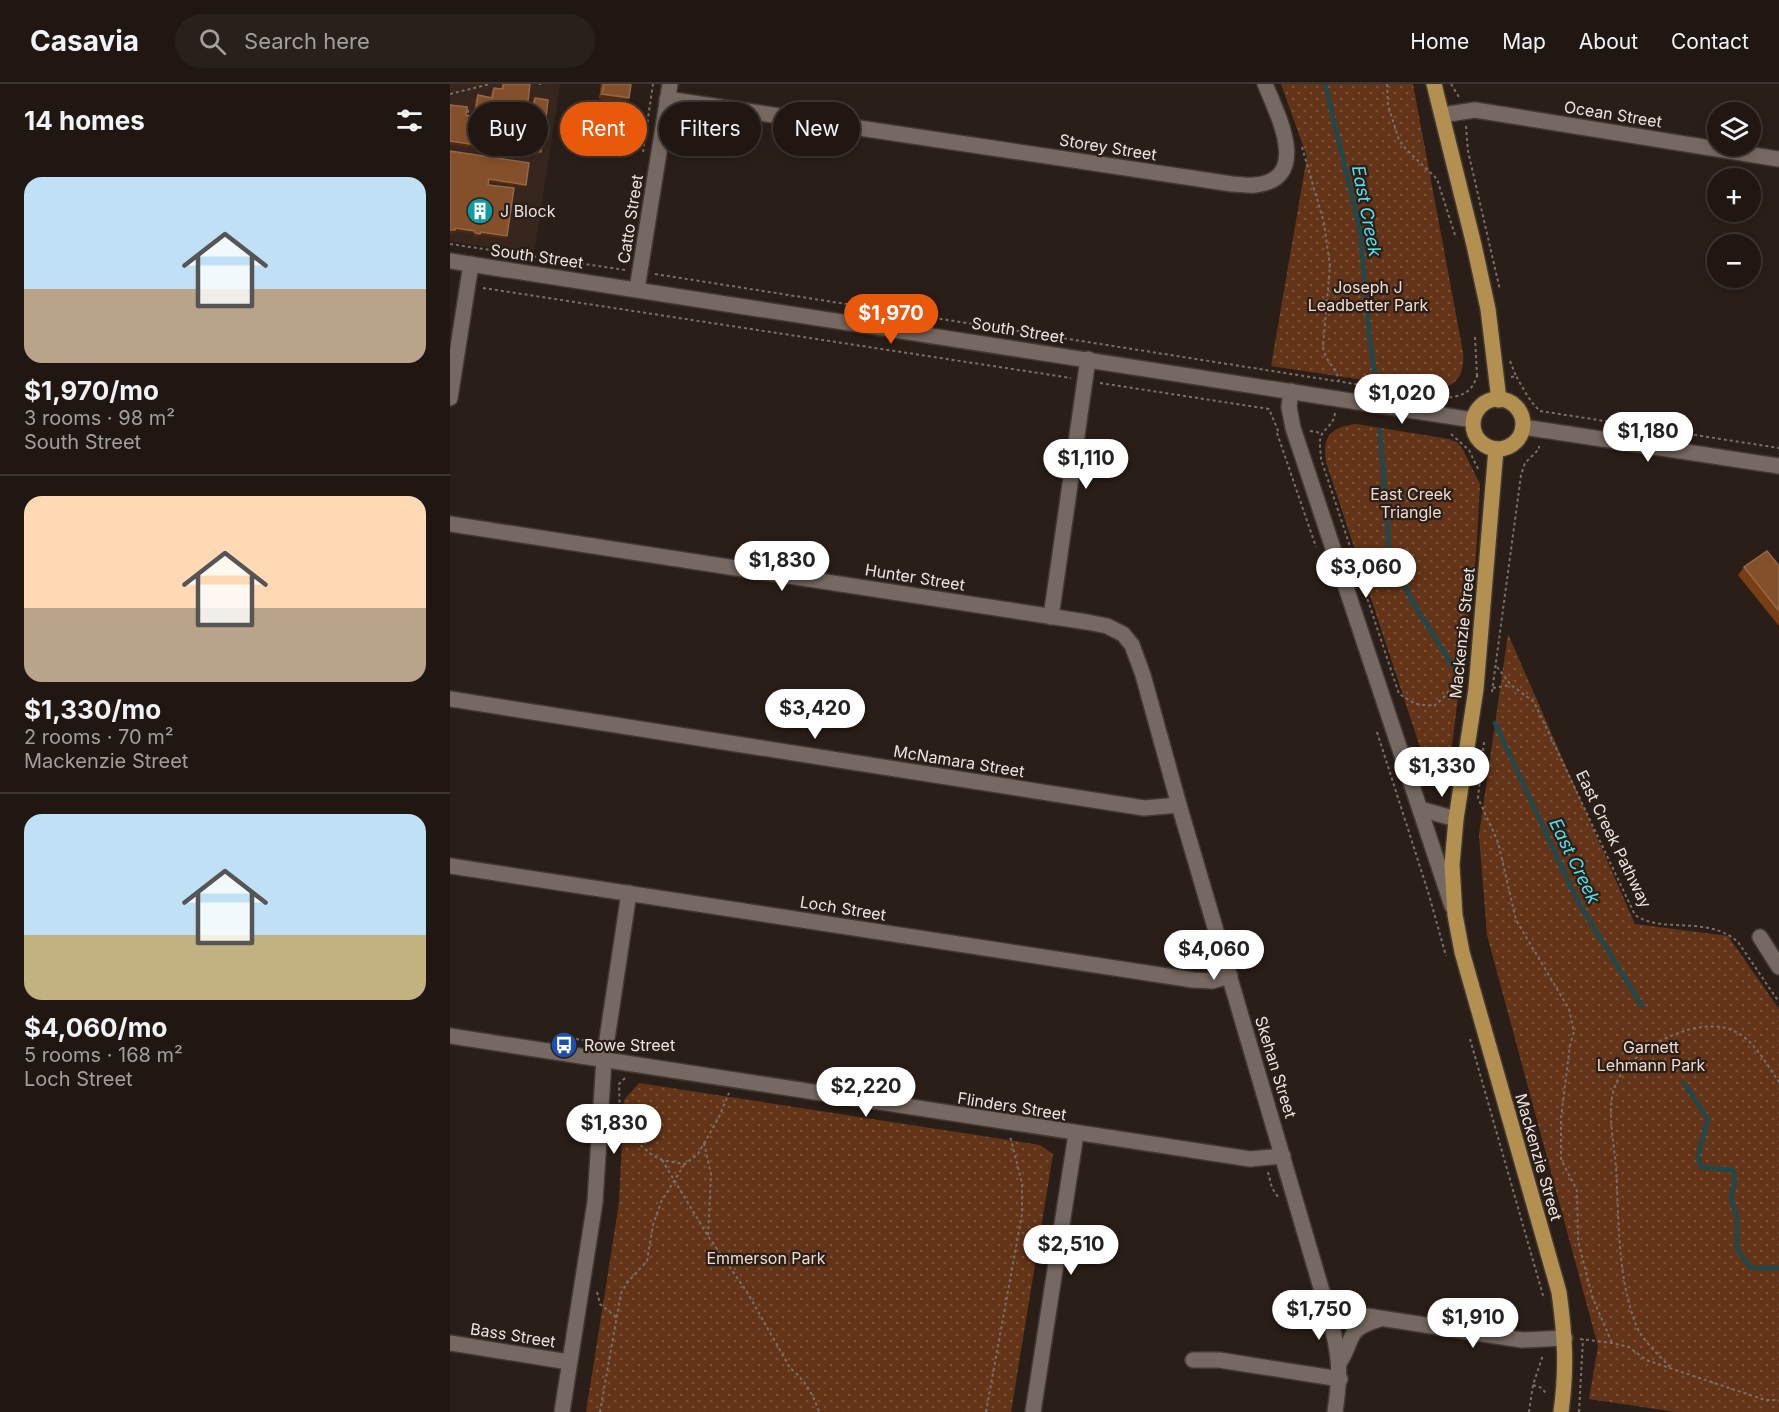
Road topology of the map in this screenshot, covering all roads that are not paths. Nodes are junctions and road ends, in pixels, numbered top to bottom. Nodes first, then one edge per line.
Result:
1 (1265, 84) edge
2 (1434, 84) edge
3 (668, 92) edge
4 (1442, 115) junction
5 (1779, 159) edge
6 (450, 261) edge
7 (471, 264) junction
8 (637, 289) junction
9 (1088, 359) junction
10 (1291, 391) junction
11 (450, 398) edge
12 (1499, 400) junction
13 (1473, 420) junction
14 (1523, 427) junction
15 (1496, 449) junction
16 (1779, 466) edge
17 (450, 524) edge
18 (1051, 617) junction
19 (1123, 634) joint
20 (450, 699) edge
21 (1179, 805) junction
22 (1420, 809) junction
23 (1456, 819) junction
24 (450, 866) edge
25 (628, 893) junction
26 (1455, 915) junction
27 (1760, 937) dead end
28 (1779, 967) edge
29 (1230, 976) junction
30 (450, 1036) edge
31 (604, 1059) junction
32 (1076, 1134) junction
33 (1283, 1156) junction
34 (1329, 1315) junction
35 (1383, 1318) junction
36 (1565, 1338) junction
37 (450, 1343) edge
38 (1193, 1360) dead end
39 (569, 1362) junction
40 (1339, 1362) junction
41 (1340, 1379) junction
42 (562, 1412) edge
43 (1033, 1412) edge
44 (1335, 1412) edge
45 (1561, 1412) edge

1 - 3 street, Storey Street
2 - 4 main road
3 - 8 street, Catto Street
4 - 5 street, Ocean Street
4 - 12 main road
6 - 7 street, South Street
7 - 8 street, South Street
7 - 11 street
8 - 9 street, South Street
9 - 10 street, South Street
9 - 18 street
10 - 13 street, South Street
10 - 22 street, Mackenzie Street
12 - 13 main road
12 - 14 main road
13 - 15 main road
14 - 15 main road
14 - 16 street
15 - 23 main road, Mackenzie Street
17 - 18 street, Hunter Street
18 - 19 street, Hunter Street
19 - 21 street, Skehan Street
20 - 21 street, McNamara Street
21 - 29 street, Skehan Street
22 - 23 street
22 - 26 street, Mackenzie Street
23 - 26 main road, Mackenzie Street
24 - 25 street, Loch Street
25 - 29 street, Loch Street
25 - 31 street
26 - 36 main road, Mackenzie Street
27 - 28 street
29 - 33 street, Skehan Street
30 - 31 street, Flinders Street
31 - 32 street, Flinders Street
31 - 39 street
32 - 33 street, Flinders Street
32 - 43 street
33 - 34 street, Skehan Street
34 - 35 street
34 - 40 street, Skehan Street
35 - 36 street
35 - 40 street
36 - 45 main road, Mackenzie Street
37 - 39 street, Bass Street
38 - 41 street
39 - 42 street
40 - 41 street, Skehan Street
41 - 44 street, Skehan Street

